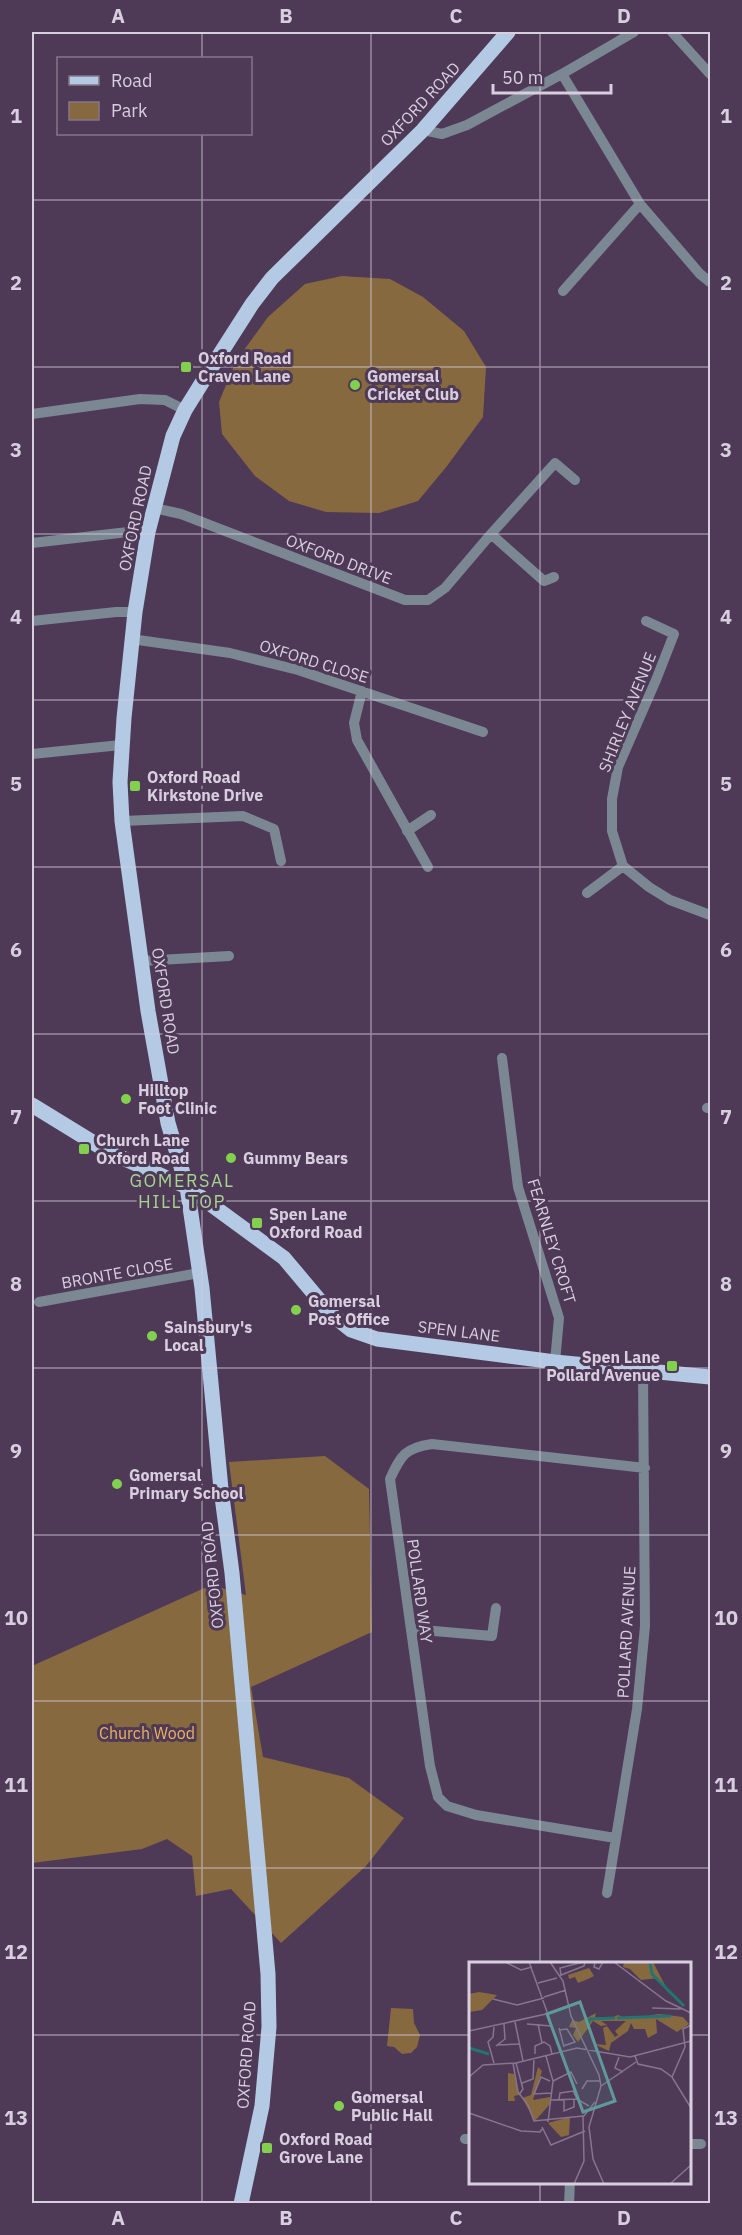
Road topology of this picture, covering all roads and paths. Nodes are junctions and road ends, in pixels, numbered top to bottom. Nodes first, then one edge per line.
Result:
1 (508, 32) edge
2 (633, 32) edge
3 (672, 32) edge
4 (562, 74) junction
5 (711, 74) edge
6 (423, 130) junction
7 (640, 204) junction
8 (711, 282) edge
9 (563, 291) dead end
10 (185, 410) junction
11 (32, 414) edge
12 (575, 480) dead end
13 (154, 508) junction
14 (148, 532) junction
15 (491, 534) junction
16 (32, 543) edge
17 (546, 583) dead end
18 (135, 612) junction
19 (32, 621) edge
20 (646, 621) dead end
21 (131, 639) junction
22 (362, 691) junction
23 (483, 732) dead end
24 (122, 745) junction
25 (32, 754) edge
26 (431, 815) dead end
27 (122, 822) junction
28 (407, 831) junction
29 (281, 861) dead end
30 (623, 866) junction
31 (428, 867) dead end
32 (586, 893) dead end
33 (711, 915) edge
34 (229, 956) dead end
35 (141, 962) junction
36 (502, 1058) dead end
37 (32, 1105) edge
38 (187, 1187) junction
39 (200, 1273) junction
40 (39, 1302) dead end
41 (555, 1362) junction
42 (643, 1371) junction
43 (711, 1377) edge
44 (645, 1468) junction
45 (496, 1608) dead end
46 (411, 1629) junction
47 (615, 1838) junction
48 (607, 1893) dead end
49 (570, 2184) edge
50 (241, 2204) edge
51 (569, 2204) edge

1 - 6 main road, OXFORD ROAD
2 - 4 street
3 - 5 street
4 - 6 street
4 - 7 street
6 - 10 main road, OXFORD ROAD
7 - 8 street
7 - 9 street
10 - 11 street
10 - 13 main road, OXFORD ROAD
12 - 15 street, OXFORD DRIVE
13 - 14 main road, OXFORD ROAD
13 - 15 street, OXFORD DRIVE
14 - 16 street
14 - 18 main road, OXFORD ROAD
15 - 17 street
18 - 19 street
18 - 21 main road, OXFORD ROAD
20 - 30 street, SHIRLEY AVENUE
21 - 22 street, OXFORD CLOSE
21 - 24 main road, OXFORD ROAD
22 - 23 street, OXFORD CLOSE
22 - 28 street
24 - 25 street
24 - 27 main road, OXFORD ROAD
26 - 28 street
27 - 29 street
27 - 35 main road, OXFORD ROAD
28 - 31 street
30 - 32 street
30 - 33 street
34 - 35 street
35 - 38 main road, OXFORD ROAD
36 - 41 street, FEARNLEY CROFT
37 - 38 main road, SPEN LANE
38 - 39 main road, OXFORD ROAD
38 - 41 main road, SPEN LANE
39 - 40 street, BRONTE CLOSE
39 - 50 main road, OXFORD ROAD
41 - 42 main road, SPEN LANE
42 - 43 main road, SPEN LANE
42 - 44 street, POLLARD AVENUE
44 - 46 street, POLLARD WAY
44 - 47 street, POLLARD AVENUE
45 - 46 street
46 - 47 street, POLLARD WAY
47 - 48 street, POLLARD AVENUE
49 - 51 street

